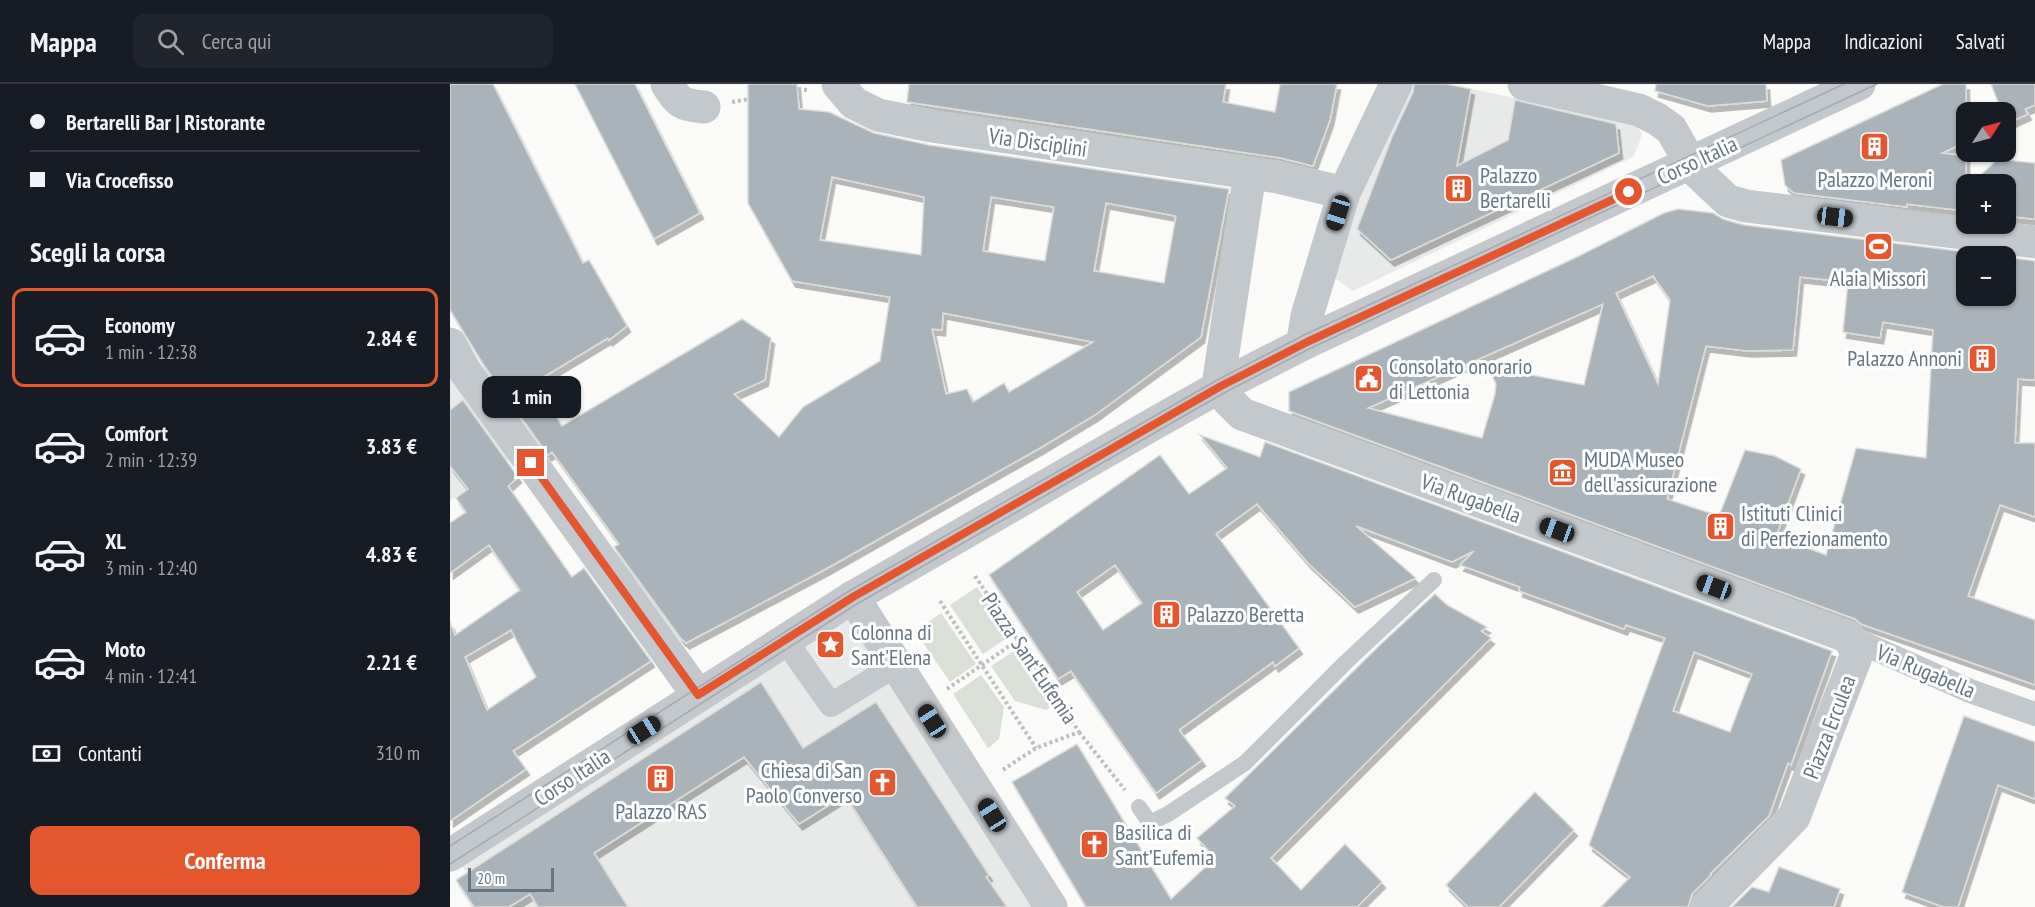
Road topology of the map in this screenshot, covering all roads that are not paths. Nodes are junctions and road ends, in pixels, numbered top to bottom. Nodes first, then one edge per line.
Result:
1 (667, 84) edge
2 (1396, 84) edge
3 (1524, 84) edge
4 (1859, 84) edge
5 (823, 87) edge
6 (704, 107) dead end
7 (1692, 163) junction
8 (1250, 173) junction
9 (1344, 193) junction
10 (2035, 243) edge
11 (1307, 342) junction
12 (450, 344) edge
13 (1221, 386) junction
14 (1434, 580) dead end
15 (853, 597) junction
16 (1849, 637) junction
17 (785, 639) junction
18 (896, 665) junction
19 (698, 695) junction
20 (2035, 714) edge
21 (1139, 807) road end
22 (450, 855) edge
23 (1051, 907) edge
24 (1706, 907) edge

1 - 6 street
2 - 9 street
3 - 7 street
4 - 7 street, Corso Italia
5 - 8 street, Via Disciplini
7 - 10 street
7 - 11 street, Corso Italia
8 - 9 street, Via Disciplini
8 - 13 street
9 - 11 street
11 - 13 street, Corso Italia
12 - 19 street
13 - 15 street, Corso Italia
13 - 16 street, Via Rugabella
14 - 21 lane
15 - 17 street, Corso Italia
15 - 18 street
16 - 20 street, Via Rugabella
16 - 24 street, Piazza Erculea
17 - 18 street
17 - 19 street, Corso Italia
18 - 23 street
19 - 22 street, Corso Italia

